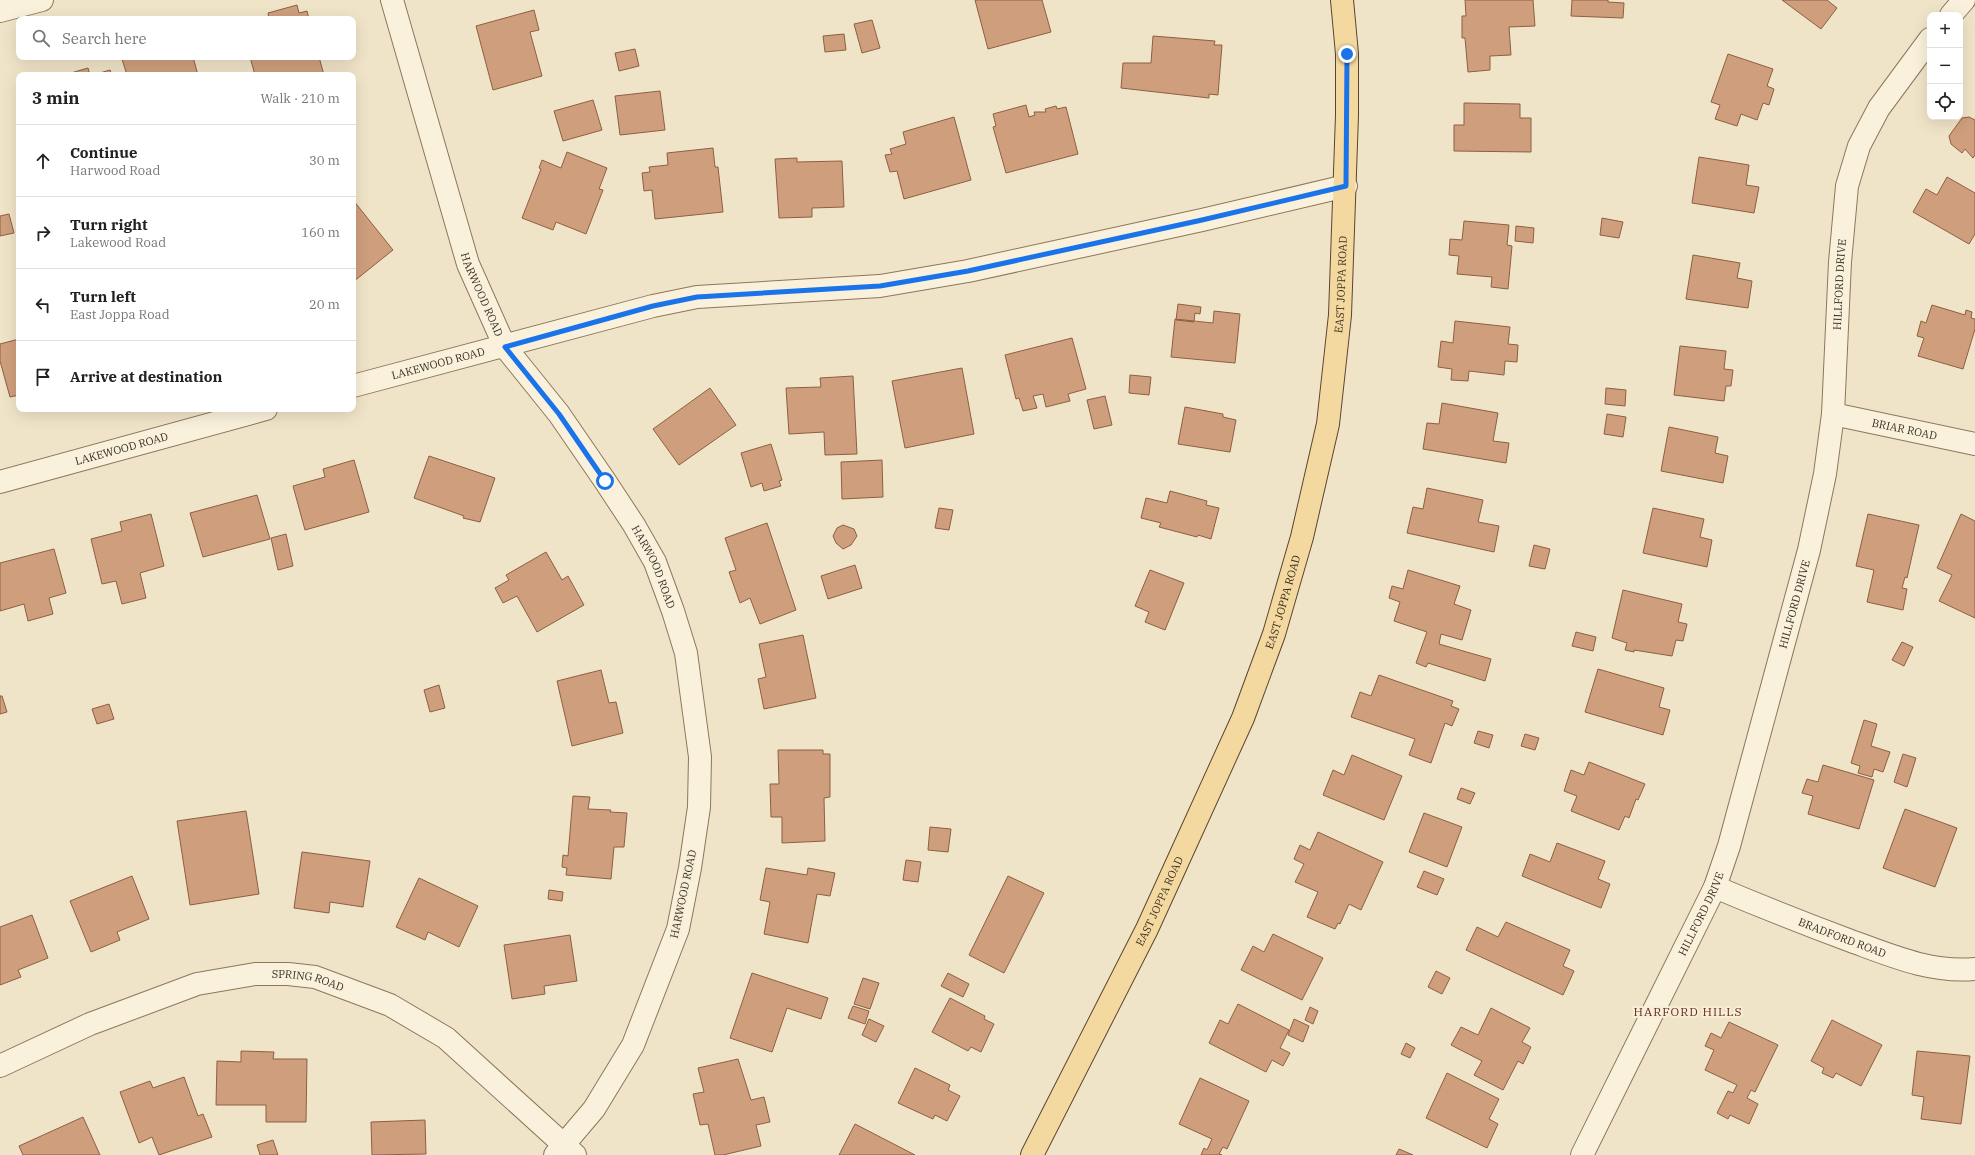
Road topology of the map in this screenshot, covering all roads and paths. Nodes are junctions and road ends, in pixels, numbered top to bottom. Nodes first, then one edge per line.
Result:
1 (42, 0) edge
2 (392, 0) edge
3 (1342, 0) edge
4 (1964, 0) edge
5 (0, 11) edge
6 (1954, 12) edge
7 (1927, 43) edge
8 (1346, 186) junction
9 (505, 347) junction
10 (356, 385) edge
11 (255, 412) edge
12 (1833, 414) junction
13 (1975, 444) edge
14 (0, 482) edge
15 (1715, 887) junction
16 (1975, 969) edge
17 (0, 1066) edge
18 (564, 1152) edge
19 (1032, 1155) edge
20 (1582, 1155) edge

1 - 5 street
2 - 9 street, HARWOOD ROAD
3 - 8 main road, EAST JOPPA ROAD
4 - 6 street
7 - 12 street, HILLFORD DRIVE
8 - 9 street, LAKEWOOD ROAD
8 - 19 main road, EAST JOPPA ROAD
9 - 10 street, LAKEWOOD ROAD
9 - 18 street, HARWOOD ROAD
11 - 14 street, LAKEWOOD ROAD
12 - 13 street, BRIAR ROAD
12 - 15 street, HILLFORD DRIVE
15 - 16 street, BRADFORD ROAD
15 - 20 street, HILLFORD DRIVE
17 - 18 street, SPRING ROAD

